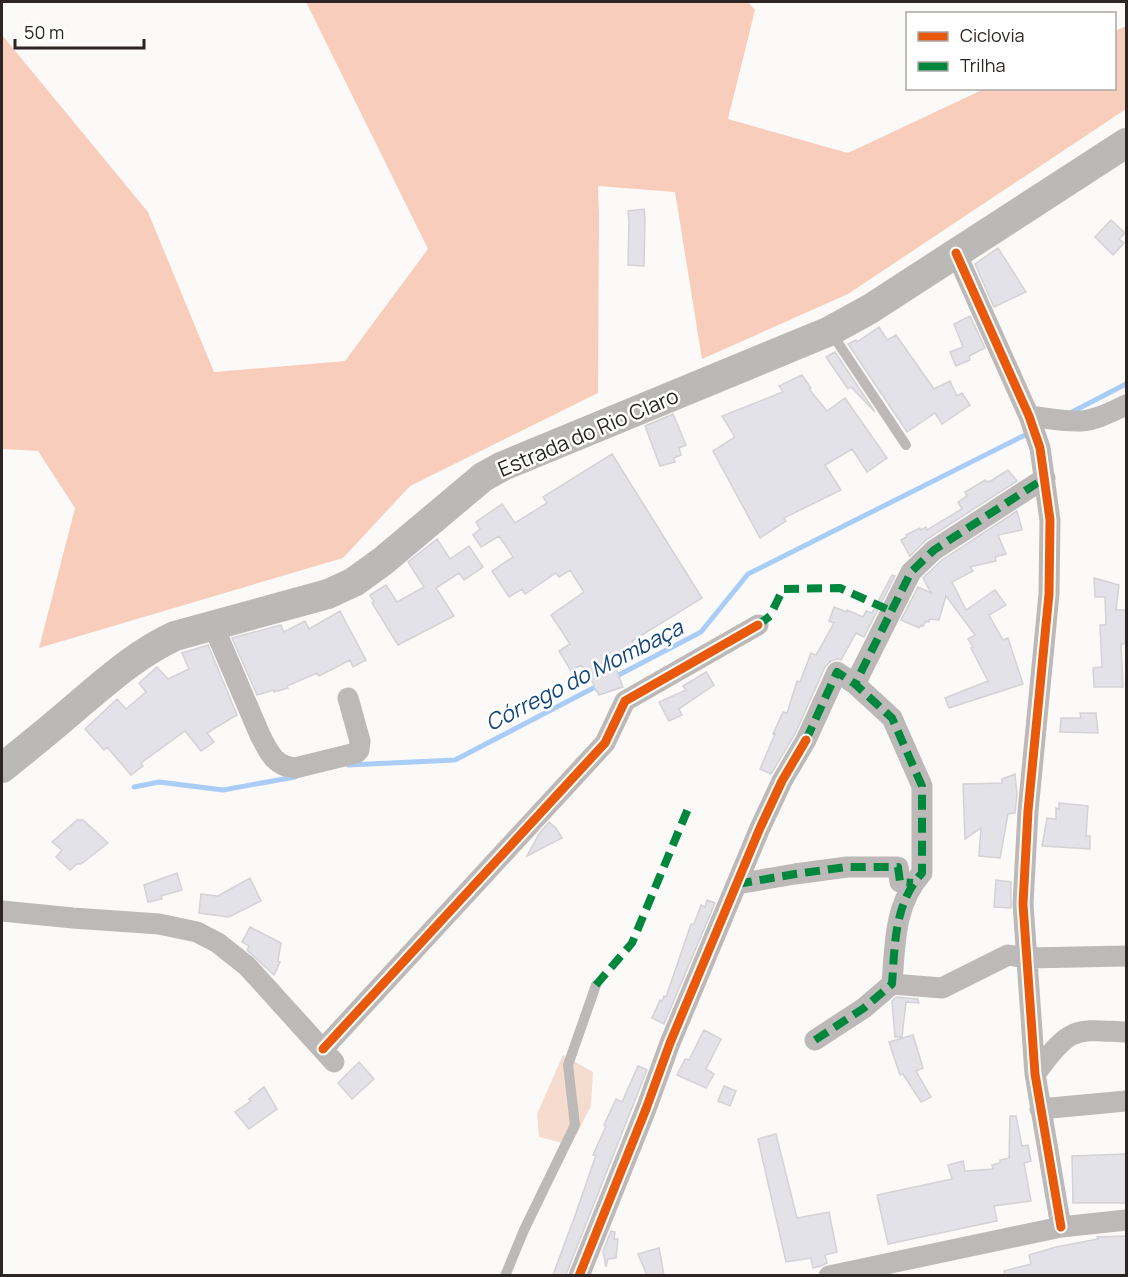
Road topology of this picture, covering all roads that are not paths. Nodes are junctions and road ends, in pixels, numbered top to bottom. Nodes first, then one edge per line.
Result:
1 (1126, 142) edge
2 (956, 253) junction
3 (830, 331) junction
4 (1126, 405) edge
5 (1029, 416) junction
6 (906, 445) dead end
7 (1045, 478) junction
8 (213, 625) junction
9 (758, 625) dead end
10 (855, 684) junction
11 (348, 698) dead end
12 (2, 768) edge
13 (913, 883) junction
14 (737, 884) junction
15 (2, 910) edge
16 (1126, 956) edge
17 (1027, 958) junction
18 (891, 984) junction
19 (596, 985) dead end
20 (1126, 1032) edge
21 (816, 1040) dead end
22 (1035, 1074) junction
23 (1126, 1101) edge
24 (1040, 1109) junction
25 (1126, 1220) edge
26 (1061, 1227) junction
27 (505, 1275) edge
28 (579, 1275) edge
29 (829, 1275) edge

1 - 2 main road, Estrada do Rio Claro
2 - 3 main road, Estrada do Rio Claro
2 - 5 street
3 - 6 lane
3 - 8 main road, Estrada do Rio Claro
4 - 5 street
5 - 7 street
7 - 10 street
7 - 17 street
8 - 11 street
8 - 12 main road, Estrada do Rio Claro
9 - 15 street
10 - 13 street
10 - 14 street
13 - 14 street
13 - 18 street
14 - 28 street
16 - 17 street
17 - 18 street
17 - 22 street
18 - 21 street
19 - 27 lane
20 - 22 street
22 - 24 street
23 - 24 street
24 - 26 street
25 - 26 street
26 - 29 street

